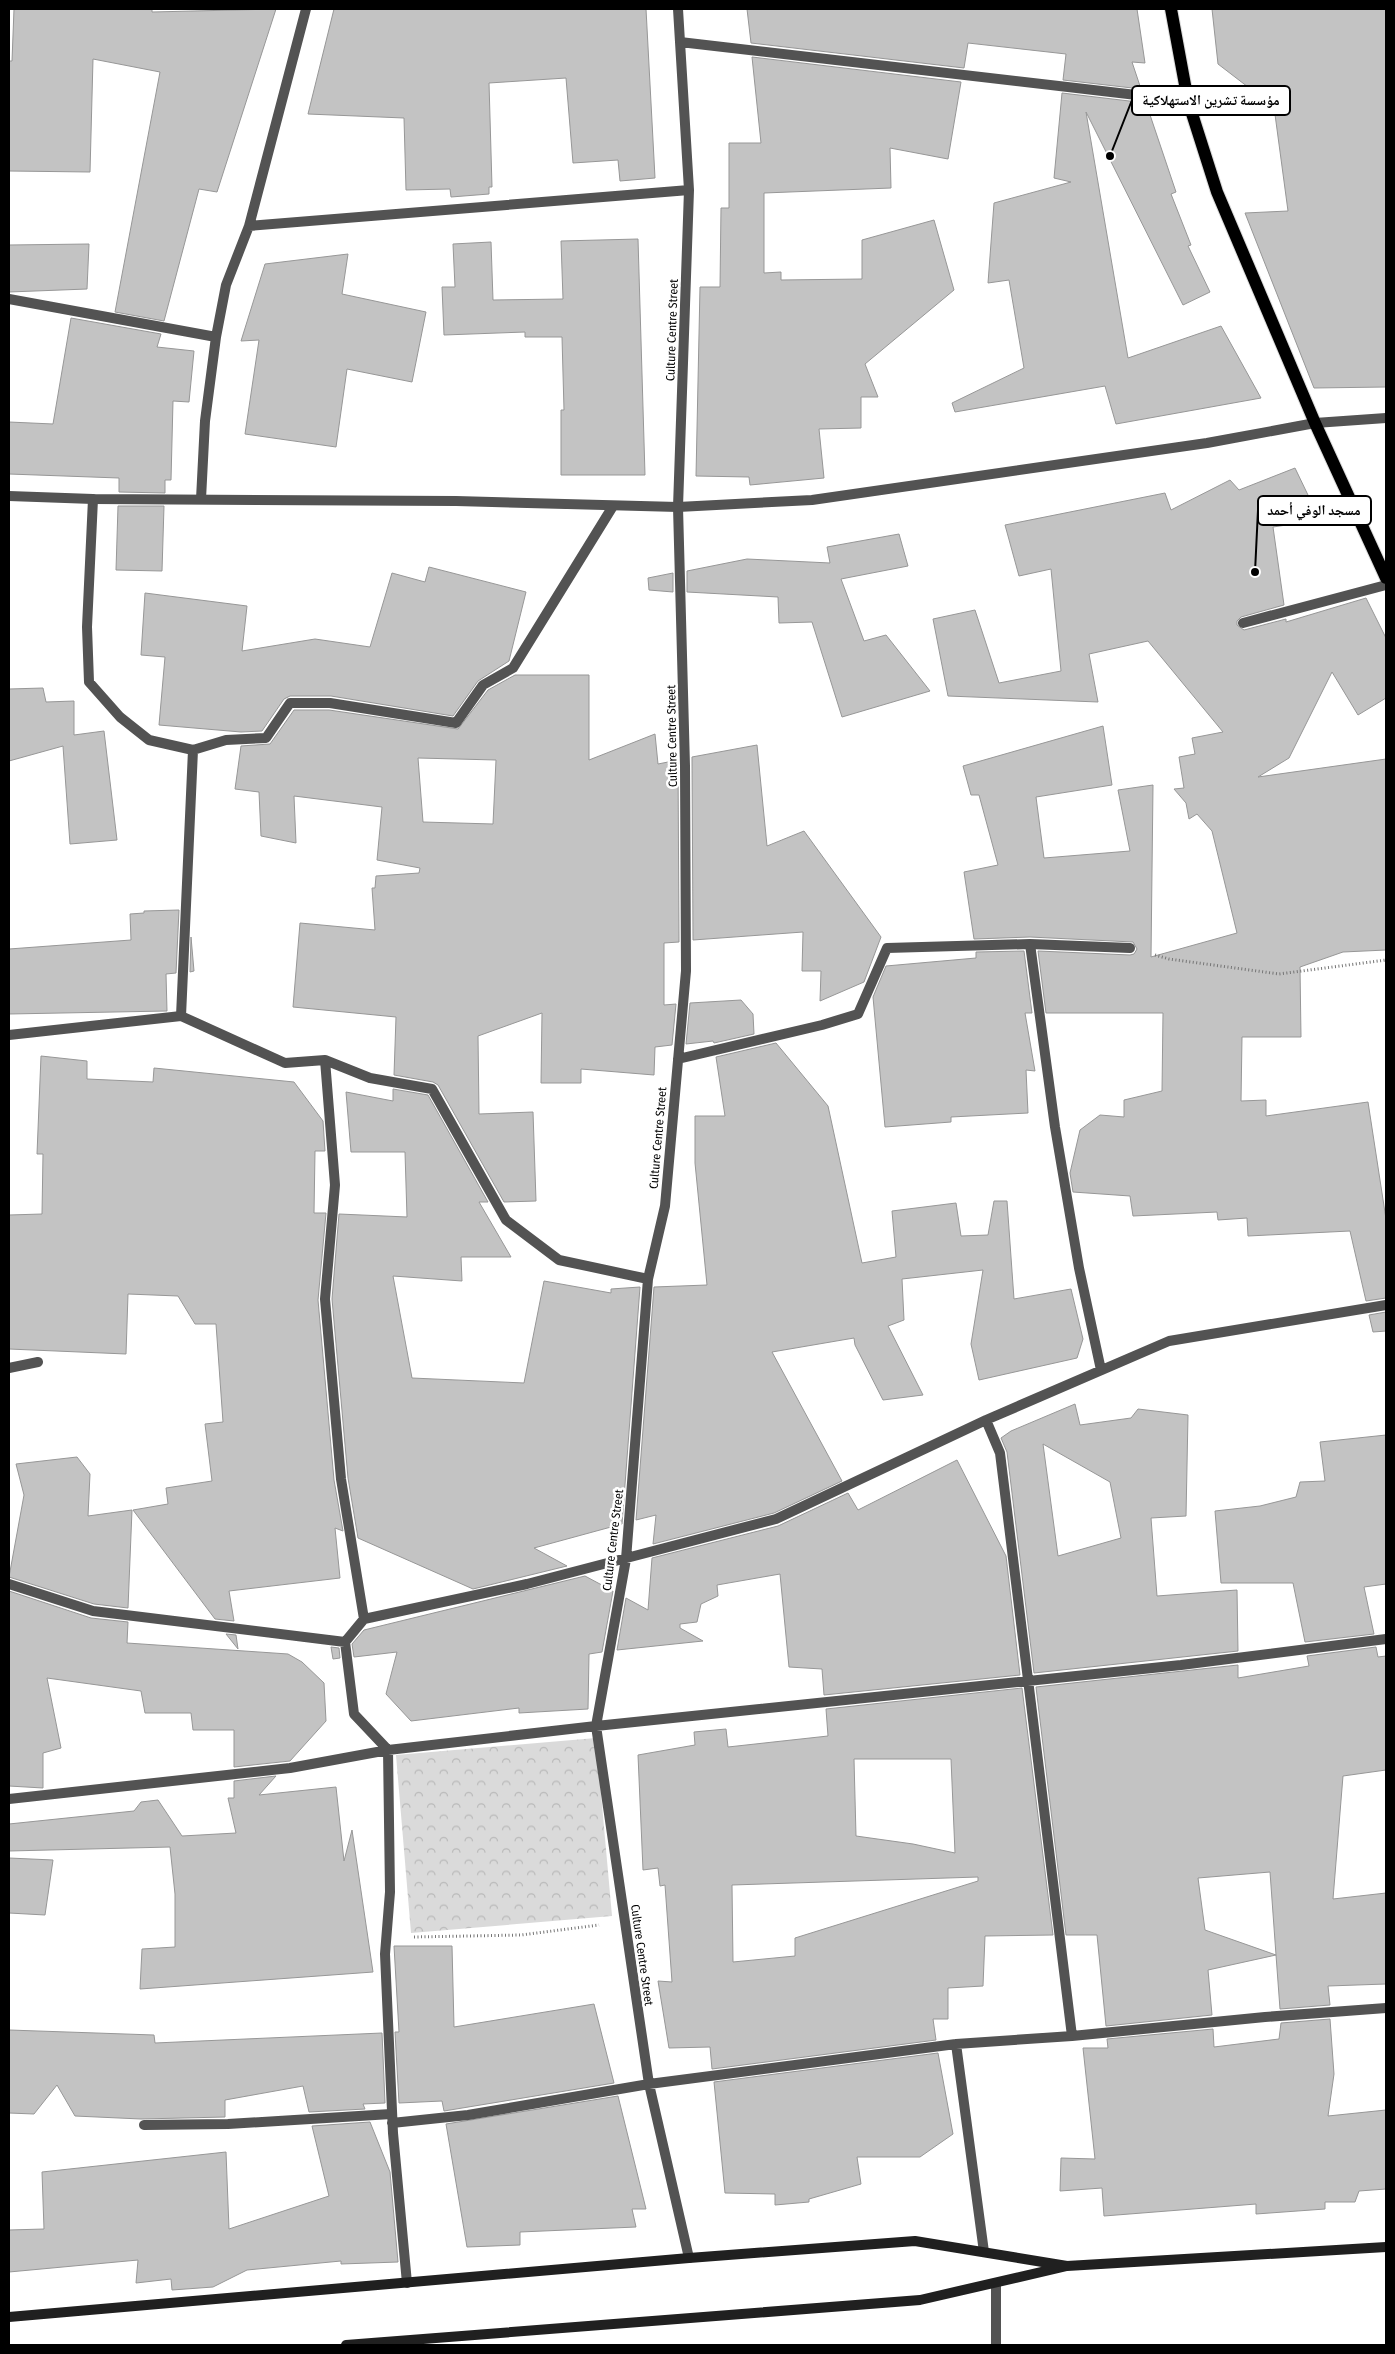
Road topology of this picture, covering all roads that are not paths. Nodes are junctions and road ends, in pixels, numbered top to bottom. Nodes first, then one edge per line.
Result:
1 (306, 9) edge
2 (678, 9) edge
3 (1172, 9) edge
4 (680, 42) junction
5 (1188, 101) junction
6 (689, 190) junction
7 (249, 226) junction
8 (9, 299) edge
9 (216, 336) junction
10 (1386, 418) edge
11 (1315, 423) junction
12 (9, 496) edge
13 (93, 499) junction
14 (202, 499) junction
15 (613, 506) junction
16 (678, 507) junction
17 (1386, 578) edge
18 (1386, 585) edge
19 (1243, 623) dead end
20 (193, 750) junction
21 (1030, 944) junction
22 (1130, 948) road end
23 (182, 1016) junction
24 (9, 1035) edge
25 (678, 1059) junction
26 (325, 1060) junction
27 (648, 1279) junction
28 (1386, 1305) edge
29 (38, 1362) dead end
30 (9, 1368) edge
31 (1102, 1370) junction
32 (986, 1420) junction
33 (626, 1559) junction
34 (9, 1584) edge
35 (364, 1619) junction
36 (1386, 1639) edge
37 (345, 1642) junction
38 (1029, 1680) junction
39 (596, 1726) junction
40 (388, 1750) junction
41 (9, 1800) edge
42 (1386, 2008) edge
43 (1072, 2036) junction
44 (956, 2044) junction
45 (649, 2084) junction
46 (392, 2118) junction
47 (144, 2125) dead end
48 (1386, 2247) edge
49 (984, 2252) junction
50 (689, 2258) junction
51 (1067, 2266) junction
52 (407, 2283) junction
53 (996, 2283) junction
54 (9, 2317) edge
55 (434, 2342) edge
56 (346, 2345) edge
57 (996, 2345) edge

1 - 7 street
2 - 4 street, Culture Centre Street
3 - 5 main road
4 - 5 street
4 - 6 street, Culture Centre Street
5 - 11 main road
6 - 7 street
6 - 16 street, Culture Centre Street
7 - 9 street
8 - 9 street
9 - 14 street
10 - 11 street
11 - 16 street
11 - 17 main road
12 - 13 street
13 - 14 street
13 - 20 street
14 - 15 street
15 - 16 street
15 - 20 street
16 - 25 street, Culture Centre Street
18 - 19 street
20 - 23 street
21 - 22 street
21 - 25 street
21 - 31 street
23 - 24 street
23 - 26 street
25 - 27 street, Culture Centre Street
26 - 27 street
26 - 35 street
27 - 33 street, Culture Centre Street
28 - 31 street
29 - 30 street
31 - 32 street
32 - 33 street
32 - 38 street
33 - 35 street
33 - 39 street, Culture Centre Street
34 - 37 street
35 - 37 street
36 - 38 street
37 - 40 street
38 - 39 street
38 - 43 street
39 - 40 street
39 - 45 street, Culture Centre Street
40 - 41 street
40 - 46 street
42 - 43 street
43 - 44 street
44 - 45 street
44 - 49 street
45 - 46 street
45 - 50 street, Culture Centre Street
46 - 47 street
46 - 52 street
48 - 51 main road
49 - 50 main road
49 - 51 main road
50 - 52 main road
51 - 53 main road
52 - 54 main road
53 - 55 main road
53 - 57 street
55 - 56 main road

